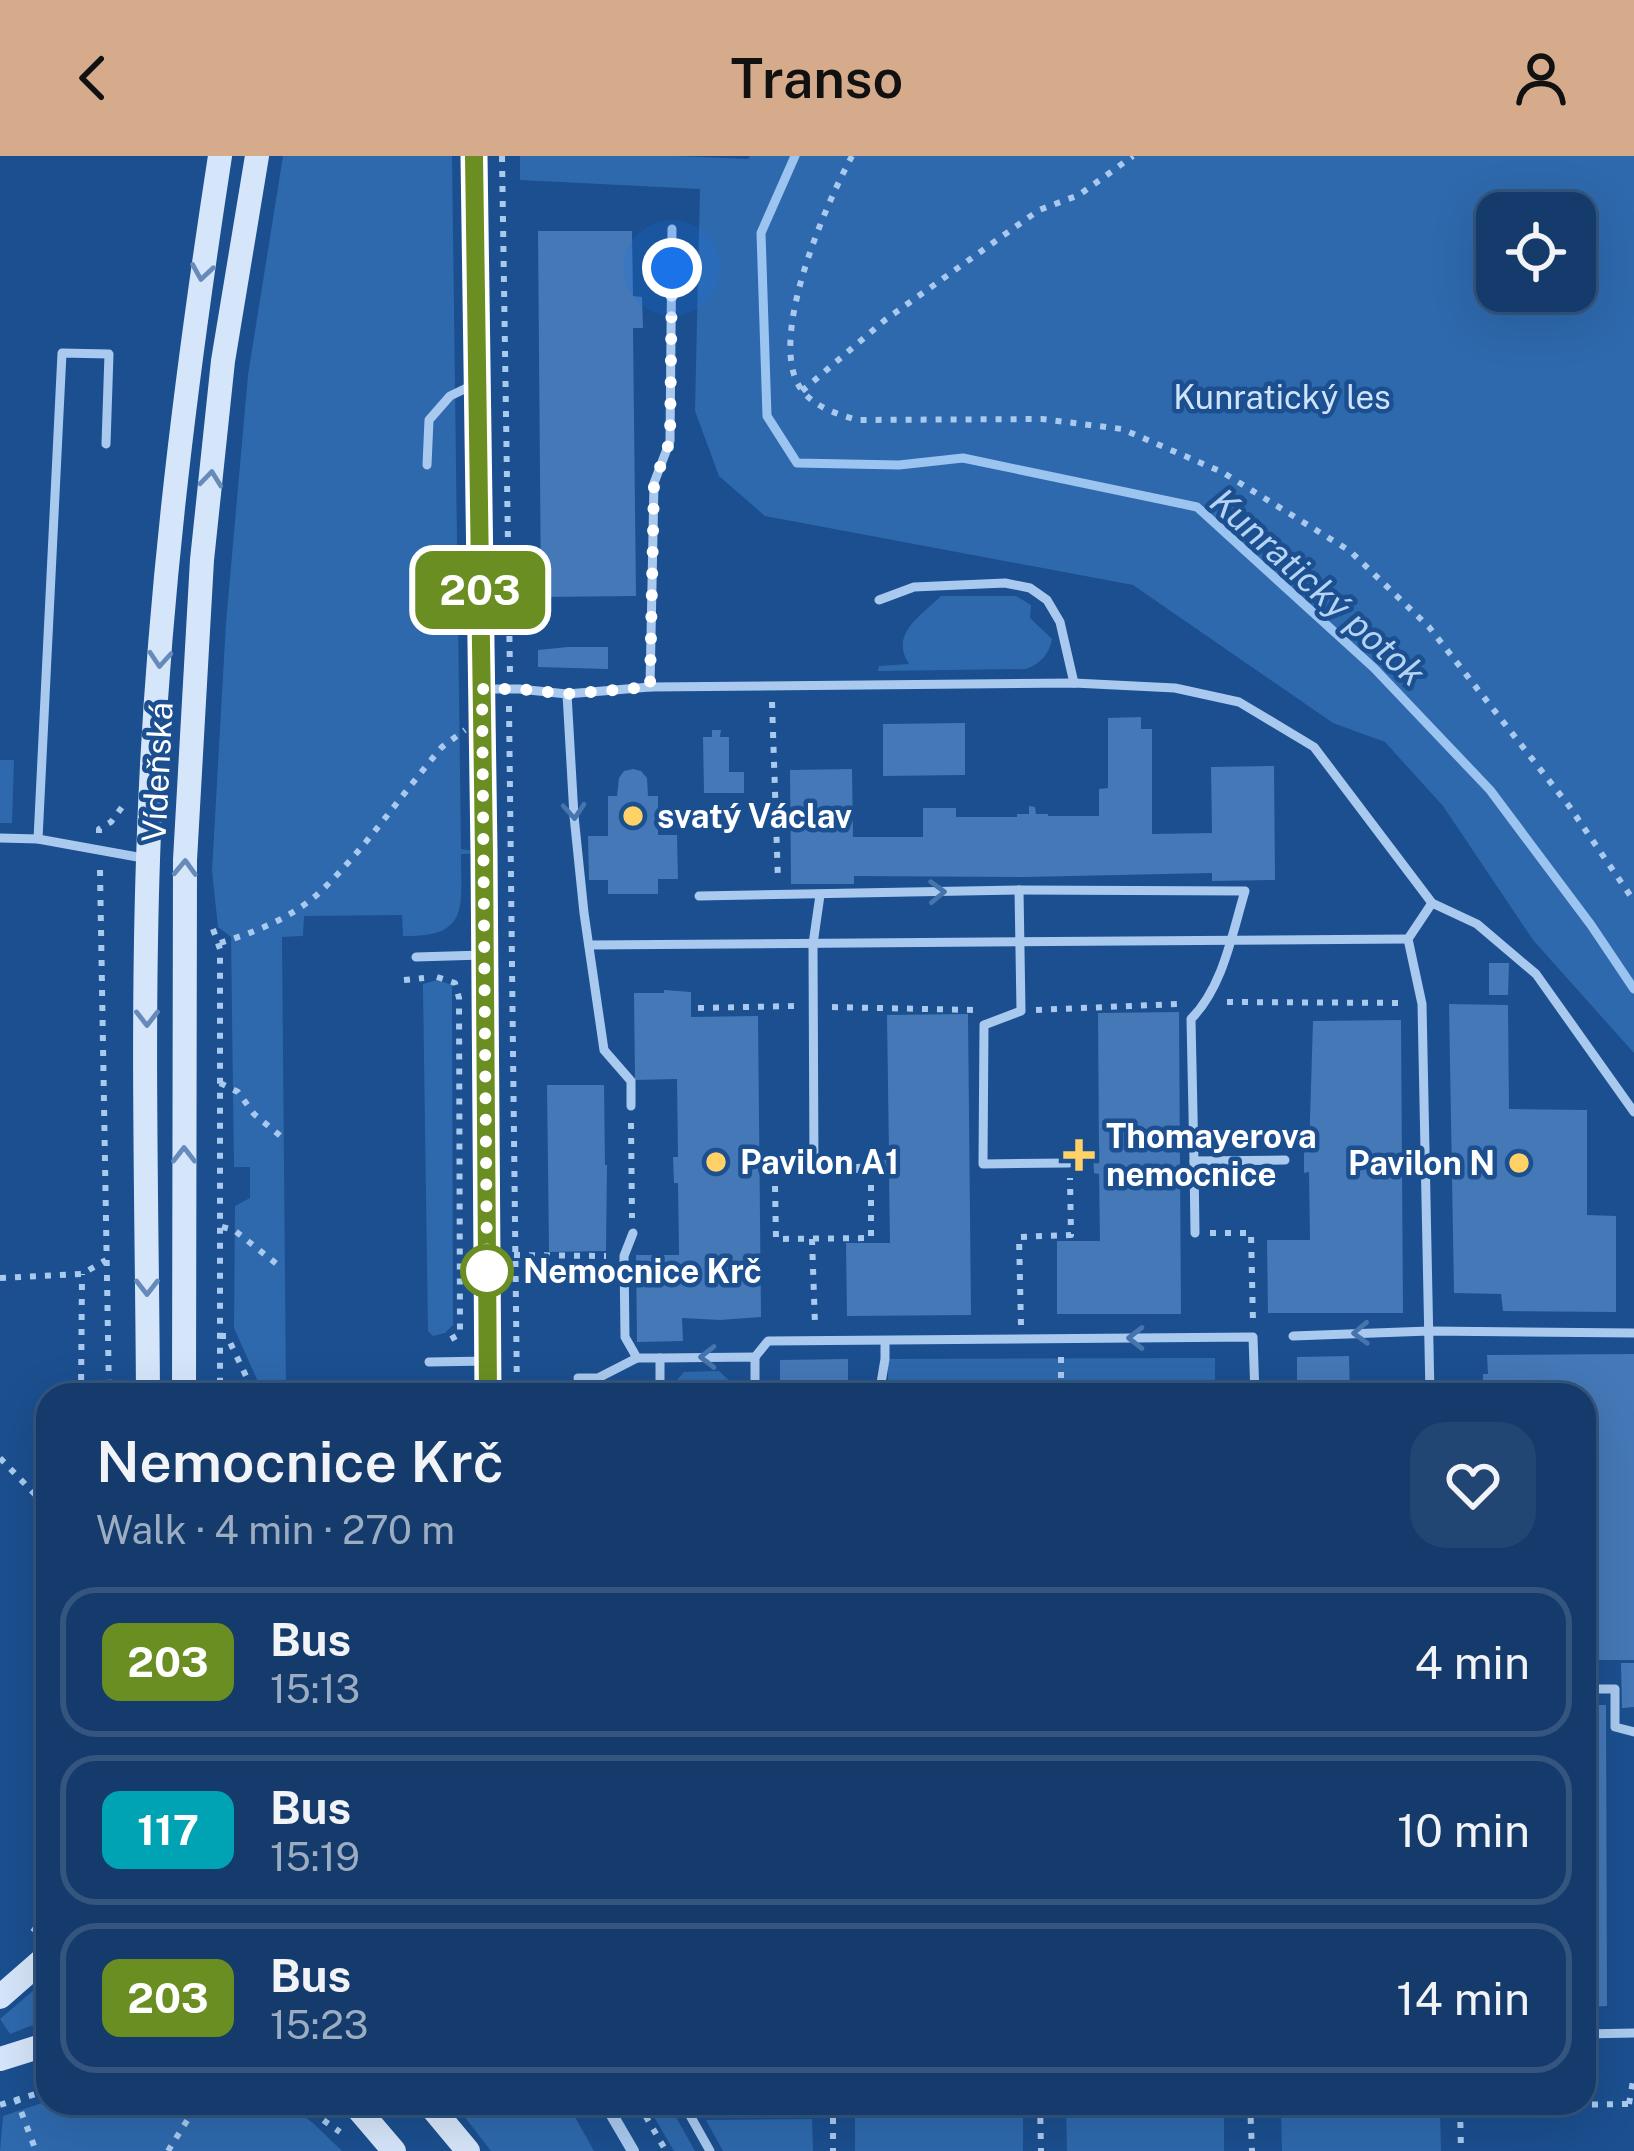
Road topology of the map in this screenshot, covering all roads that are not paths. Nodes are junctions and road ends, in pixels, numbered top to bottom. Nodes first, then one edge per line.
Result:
1 (220, 156) edge
2 (256, 156) edge
3 (473, 156) edge
4 (671, 229) dead end
5 (477, 382) junction
6 (106, 444) dead end
7 (427, 465) dead end
8 (879, 600) dead end
9 (1074, 683) junction
10 (650, 687) junction
11 (482, 689) junction
12 (567, 694) junction
13 (0, 838) edge
14 (38, 839) junction
15 (148, 859) junction
16 (1018, 890) junction
17 (700, 896) dead end
18 (820, 896) junction
19 (1432, 903) junction
20 (1408, 939) junction
21 (1231, 941) junction
22 (1020, 942) junction
23 (813, 944) junction
24 (589, 945) junction
25 (484, 955) junction
26 (416, 957) dead end
27 (631, 1106) road end
28 (1634, 1112) edge
29 (1285, 1160) dead end
30 (1194, 1161) junction
31 (1070, 1163) road end
32 (871, 1168) road end
33 (814, 1169) junction
34 (775, 1171) road end
35 (633, 1233) road end
36 (1195, 1233) road end
37 (1429, 1331) junction
38 (1634, 1333) edge
39 (1293, 1336) dead end
40 (885, 1341) junction
41 (755, 1357) junction
42 (637, 1358) junction
43 (660, 1358) junction
44 (488, 1361) junction
45 (429, 1362) dead end
46 (578, 1378) dead end
47 (148, 1383) edge
48 (184, 1383) edge
49 (488, 1383) edge
50 (660, 1383) edge
51 (755, 1383) edge
52 (881, 1383) edge
53 (1255, 1383) edge
54 (1430, 1383) edge
55 (1596, 1688) edge
56 (1634, 1732) edge
57 (36, 1965) edge
58 (0, 1996) edge
59 (1634, 2033) edge
60 (1596, 2034) edge
61 (36, 2048) edge
62 (0, 2059) edge
63 (363, 2115) edge
64 (438, 2115) edge
65 (612, 2115) edge
66 (689, 2115) edge
67 (394, 2151) edge
68 (468, 2151) edge
69 (632, 2151) edge
70 (710, 2151) edge

1 -> 15 main road, Vídeňská
48 -> 2 main road, Vídeňská
3 - 5 street
4 - 10 lane
5 - 7 lane
5 - 11 street
6 - 14 lane
8 - 9 lane
9 - 10 lane
9 - 19 lane
10 - 12 lane
11 - 12 lane
11 - 25 street
12 -> 24 lane
13 - 14 lane
14 - 15 lane
15 -> 47 main road, Vídeňská
18 -> 16 lane
16 - 21 lane
16 - 22 lane
17 - 18 lane
18 - 23 lane
19 - 20 lane
19 - 28 lane
20 - 21 lane
20 - 37 lane
21 - 22 lane
21 - 30 lane
22 - 23 lane
22 - 31 lane
23 - 24 lane
23 - 33 lane
24 - 27 lane
25 - 26 lane
25 - 44 street
29 - 30 lane
30 - 36 lane
32 - 33 lane
33 - 34 lane
35 - 42 lane
37 - 38 lane
37 -> 39 lane
37 - 54 lane
40 - 41 lane
40 - 52 lane
53 -> 40 lane
41 -> 43 lane
41 - 51 lane
42 - 43 lane
42 - 46 lane
43 - 50 lane
44 - 45 lane
44 - 49 street
55 - 56 lane
57 - 58 main road
59 - 60 lane
61 - 62 main road
63 - 67 main road
64 - 68 main road
65 - 69 street
66 - 70 lane

